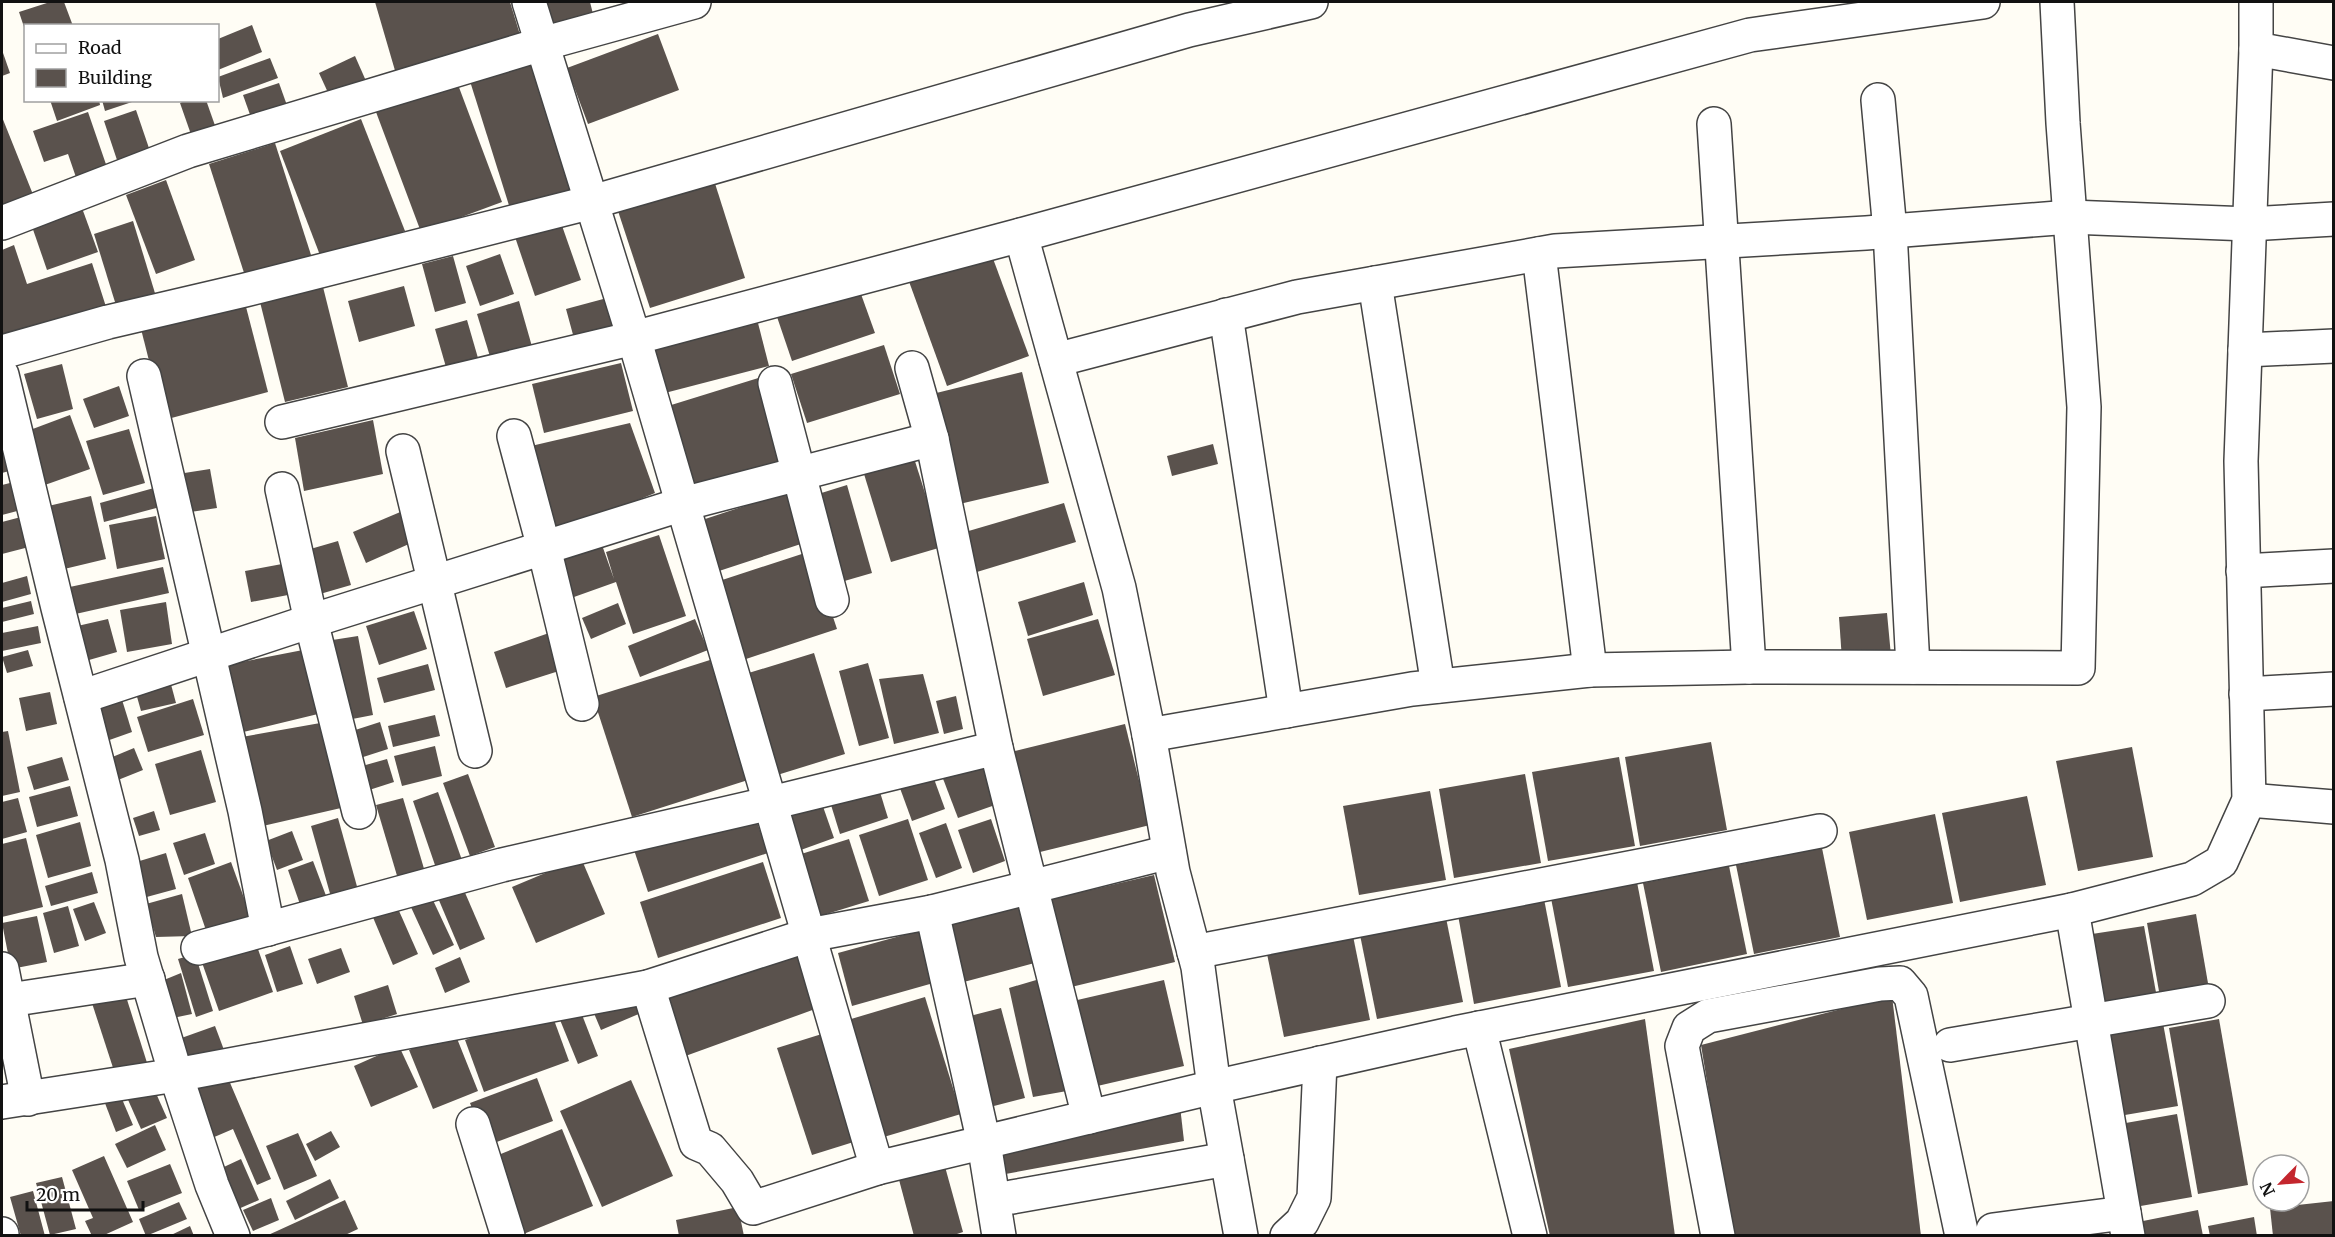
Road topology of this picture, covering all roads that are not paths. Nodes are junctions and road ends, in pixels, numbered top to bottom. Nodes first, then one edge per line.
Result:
1 (529, 2) edge
2 (694, 2) edge
3 (1311, 2) edge
4 (1983, 2) edge
5 (2057, 2) edge
6 (2256, 2) edge
7 (543, 44) junction
8 (2256, 49) junction
9 (2334, 63) edge
10 (1878, 100) dead end
11 (1714, 124) dead end
12 (592, 202) junction
13 (2070, 217) junction
14 (2334, 219) edge
15 (2, 223) edge
16 (2249, 224) junction
17 (1890, 231) junction
18 (1021, 235) junction
19 (1721, 241) junction
20 (1539, 254) junction
21 (1375, 283) junction
22 (1226, 315) junction
23 (634, 338) junction
24 (2334, 346) edge
25 (2245, 350) junction
26 (2, 352) edge
27 (1056, 360) junction
28 (912, 368) dead end
29 (2, 375) edge
30 (144, 376) dead end
31 (775, 383) dead end
32 (282, 422) dead end
33 (514, 436) dead end
34 (932, 439) junction
35 (403, 451) dead end
36 (798, 475) junction
37 (282, 489) dead end
38 (683, 504) junction
39 (544, 548) junction
40 (2334, 566) edge
41 (2243, 571) junction
42 (435, 583) junction
43 (832, 600) dead end
44 (311, 621) junction
45 (209, 654) junction
46 (1749, 667) junction
47 (1913, 667) junction
48 (1590, 670) junction
49 (1438, 686) junction
50 (2334, 689) edge
51 (2246, 694) junction
52 (81, 697) junction
53 (582, 704) dead end
54 (1286, 711) junction
55 (1149, 735) junction
56 (996, 748) junction
57 (475, 751) dead end
58 (2249, 800) junction
59 (771, 803) junction
60 (2334, 807) edge
61 (359, 812) dead end
62 (1820, 831) dead end
63 (1169, 852) junction
64 (1031, 886) junction
65 (2072, 910) junction
66 (932, 912) junction
67 (268, 928) junction
68 (809, 935) junction
69 (198, 948) dead end
70 (1194, 952) junction
71 (148, 979) junction
72 (5, 985) edge
73 (648, 987) junction
74 (2208, 1001) dead end
75 (2089, 1021) junction
76 (1479, 1028) junction
77 (1950, 1044) dead end
78 (1320, 1063) junction
79 (176, 1075) junction
80 (1214, 1087) junction
81 (15, 1101) edge
82 (1089, 1117) junction
83 (473, 1124) dead end
84 (984, 1143) junction
85 (1227, 1159) junction
86 (877, 1168) junction
87 (1012, 1197) dead end
88 (2126, 1224) edge
89 (1977, 1233) edge
90 (233, 1236) edge
91 (508, 1236) edge
92 (999, 1236) edge
93 (1241, 1236) edge
94 (1287, 1236) edge
95 (1530, 1236) edge
96 (1718, 1236) edge

1 - 7 street
2 - 7 street
3 - 12 street
4 - 18 street
5 - 13 street
6 - 8 street
7 - 12 street
7 - 15 street
8 - 9 street
8 - 16 street
10 - 17 street
11 - 19 street
12 - 23 street
12 - 26 street
13 - 16 street
13 - 17 street
13 - 47 street
14 - 16 street
16 - 25 street
17 - 19 street
17 - 47 street
18 - 23 street
18 - 27 street
19 - 20 street
19 - 46 street
20 - 21 street
20 - 48 street
21 - 22 street
21 - 49 street
22 - 27 street
22 - 54 street
23 - 32 street
23 - 38 street
24 - 25 street
25 - 41 street
27 - 55 street
28 - 34 street
29 - 52 street
30 - 45 street
31 - 36 street
33 - 39 street
34 - 36 street
34 - 56 street
35 - 42 street
36 - 38 street
36 - 43 street
37 - 44 street
38 - 39 street
38 - 59 street
39 - 42 street
39 - 53 street
40 - 41 street
41 - 51 street
42 - 44 street
42 - 57 street
44 - 45 street
44 - 61 street
45 - 52 street
45 - 67 street
46 - 47 street
46 - 48 street
48 - 49 street
49 - 54 street
50 - 51 street
51 - 58 street
52 - 71 street
54 - 55 street
55 - 63 street
56 - 59 street
56 - 64 street
58 - 60 street
58 - 65 street
59 - 67 street
59 - 68 street
62 - 70 street
63 - 64 street
63 - 70 street
64 - 66 street
64 - 82 street
65 - 75 street
65 - 76 street
66 - 68 street
66 - 84 street
67 - 69 street
68 - 73 street
68 - 86 street
70 - 80 street
71 - 72 street
71 - 79 street
72 - 81 street
73 - 79 street
73 - 86 street
74 - 75 street
75 - 77 street
75 - 88 street
76 - 78 street
76 - 95 street
78 - 80 street
78 - 94 street
79 - 81 street
79 - 90 street
80 - 82 street
80 - 85 street
82 - 84 street
83 - 91 street
84 - 86 street
84 - 92 street
85 - 87 street
85 - 93 street
88 - 89 street
89 - 96 street

